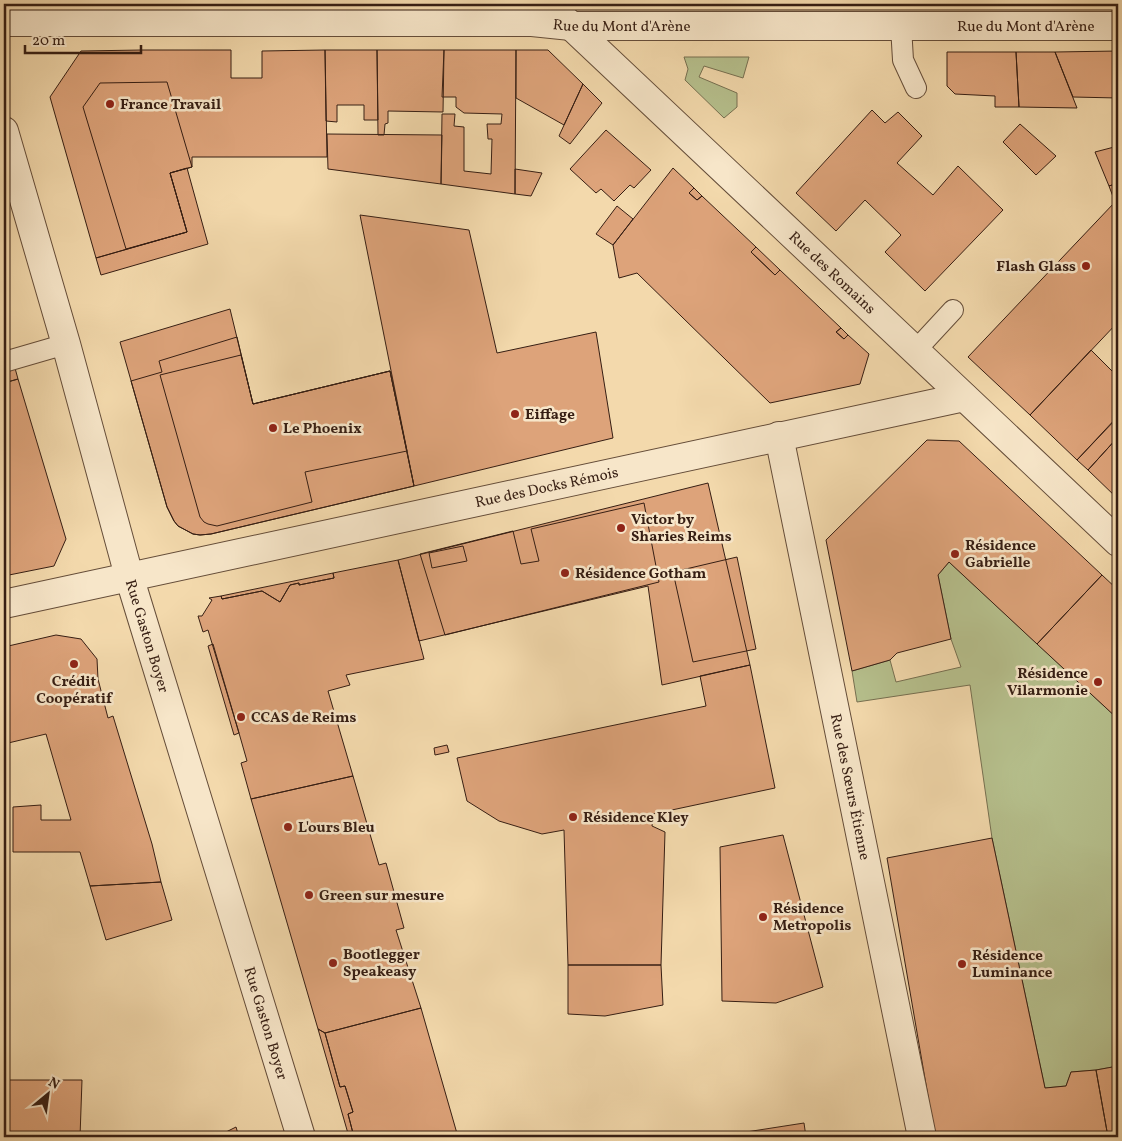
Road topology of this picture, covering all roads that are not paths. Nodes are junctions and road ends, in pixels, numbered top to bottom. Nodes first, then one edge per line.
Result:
1 (548, 4) edge
2 (908, 19) edge
3 (4, 22) edge
4 (571, 26) junction
5 (1118, 26) edge
6 (916, 88) dead end
7 (4, 131) edge
8 (953, 310) dead end
9 (66, 344) junction
10 (916, 350) junction
11 (4, 362) edge
12 (964, 396) junction
13 (779, 436) junction
14 (1118, 542) edge
15 (129, 576) junction
16 (4, 604) edge
17 (301, 1137) edge
18 (922, 1137) edge

1 - 4 street, Rue des Romains
2 - 4 street, Rue du Mont d'Arène
2 - 5 street, Rue du Mont d'Arène
2 - 6 lane
3 - 4 street, Rue du Mont d'Arène
4 - 10 street, Rue des Romains
7 - 9 street, Rue Gaston Boyer
8 - 10 lane
9 - 11 lane
9 - 15 street, Rue Gaston Boyer
10 - 12 street, Rue des Romains
12 - 13 street, Rue des Docks Rémois
12 - 14 street, Rue des Romains
13 - 15 street, Rue des Docks Rémois
13 - 18 street, Rue des Sœurs Étienne
15 - 16 street, Rue des Docks Rémois
15 - 17 street, Rue Gaston Boyer

